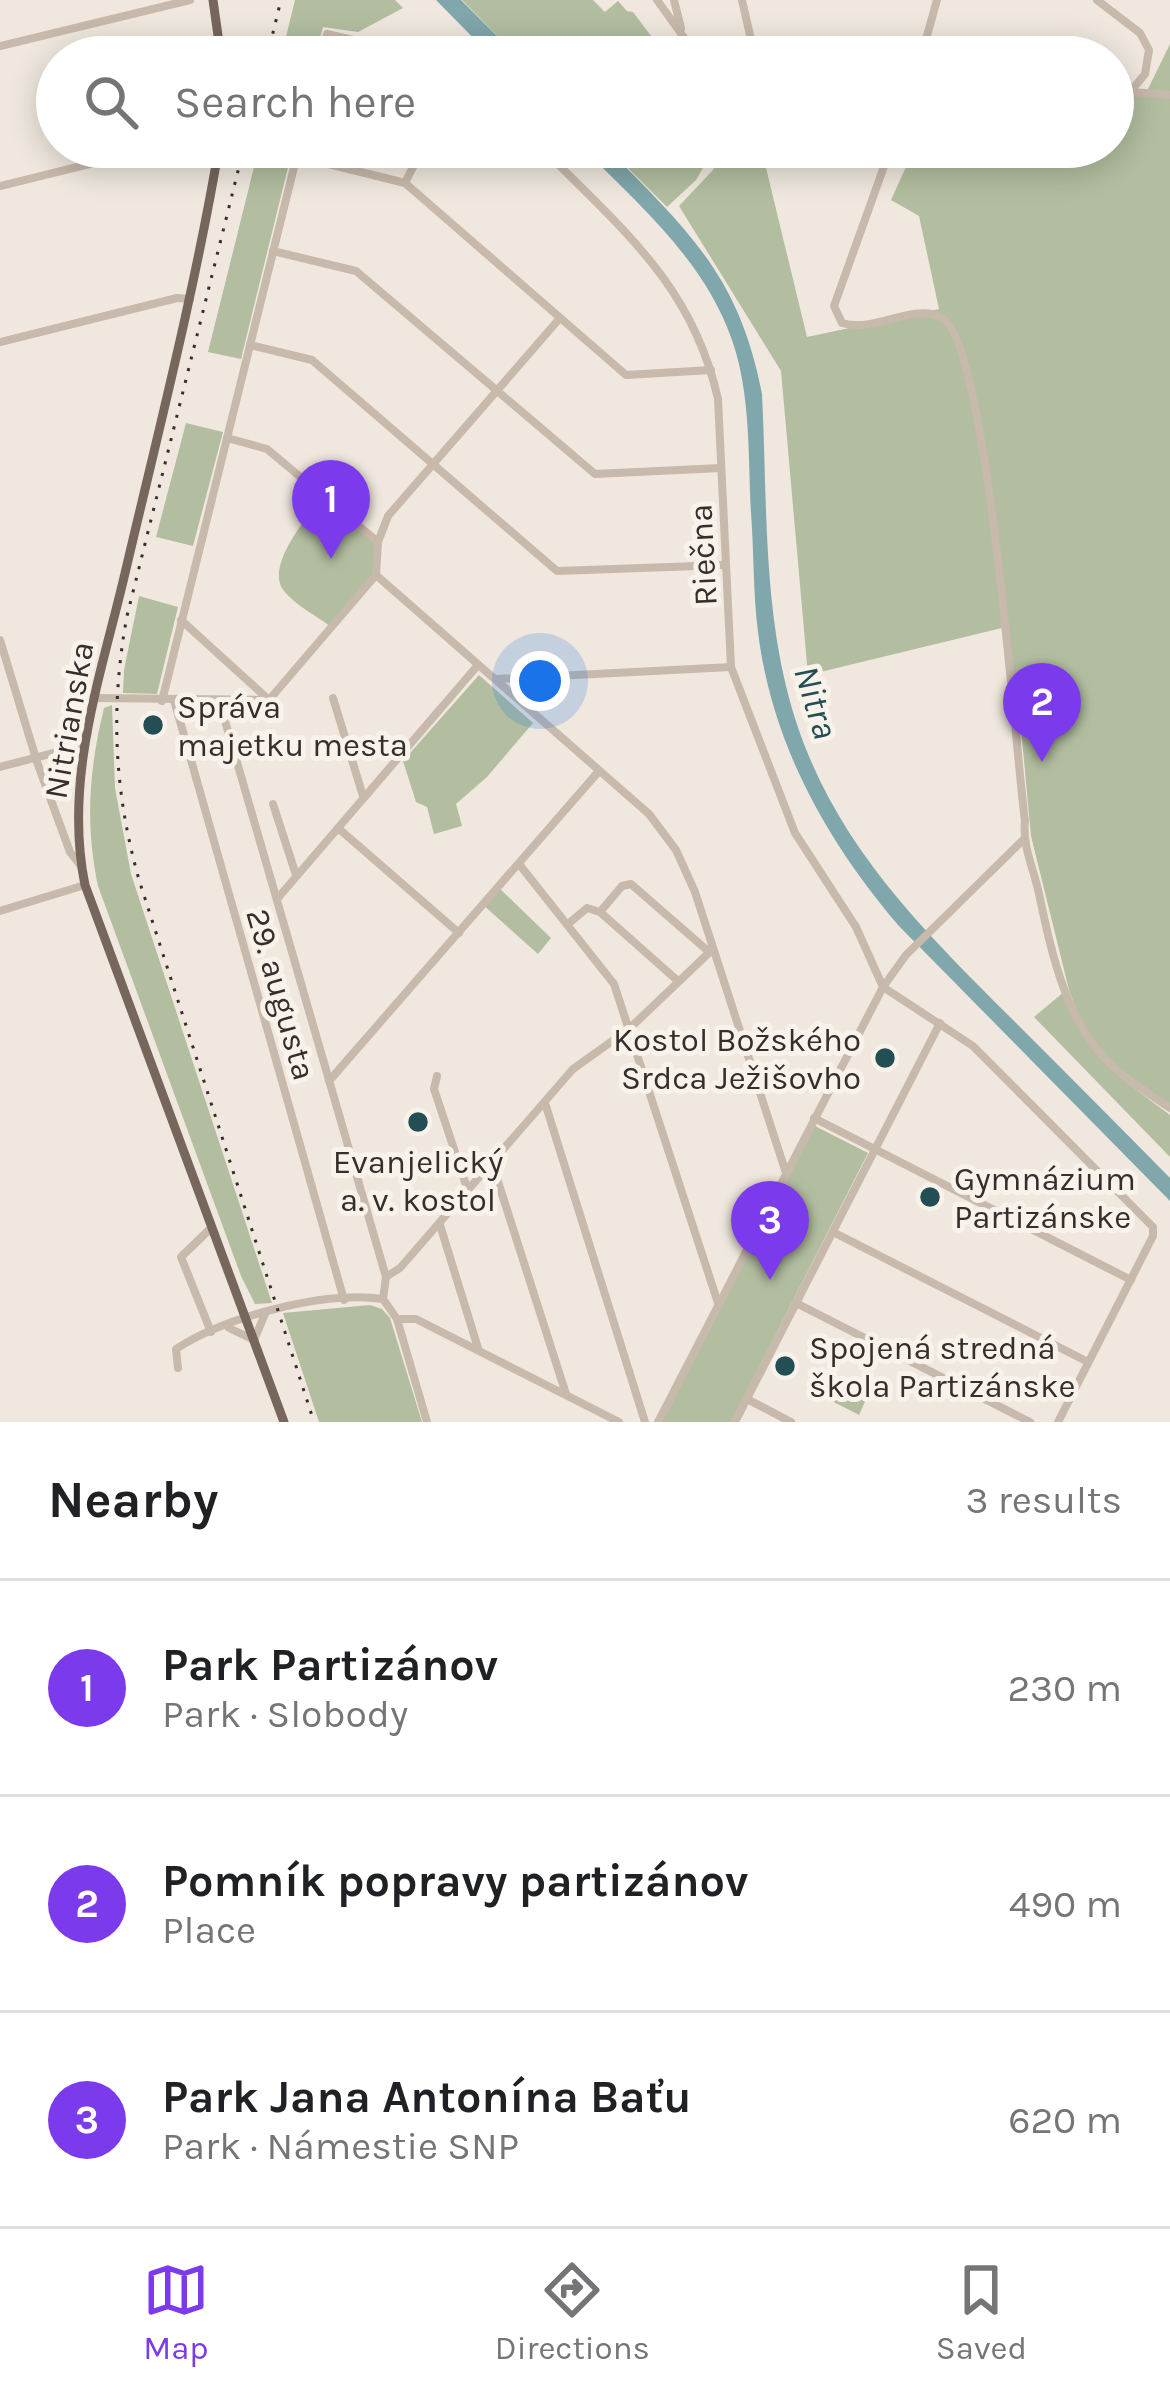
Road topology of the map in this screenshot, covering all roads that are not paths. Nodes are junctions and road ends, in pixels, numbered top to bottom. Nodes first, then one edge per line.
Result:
1 (190, 0) edge
2 (213, 0) edge
3 (657, 0) edge
4 (674, 0) edge
5 (742, 0) edge
6 (937, 0) edge
7 (1097, 0) edge
8 (41, 36) edge
9 (218, 36) edge
10 (682, 36) edge
11 (683, 36) edge
12 (750, 36) edge
13 (927, 36) edge
14 (36, 37) edge
15 (0, 46) edge
16 (1134, 87) edge
17 (1134, 92) edge
18 (1170, 94) edge
19 (73, 168) edge
20 (215, 168) edge
21 (294, 168) edge
22 (351, 168) edge
23 (412, 168) edge
24 (561, 168) edge
25 (883, 168) edge
26 (404, 184) junction
27 (0, 186) edge
28 (273, 251) junction
29 (190, 299) junction
30 (560, 318) junction
31 (0, 342) edge
32 (250, 345) junction
33 (711, 370) junction
34 (497, 391) junction
35 (226, 438) junction
36 (434, 464) junction
37 (722, 468) junction
38 (378, 542) junction
39 (726, 565) junction
40 (376, 575) junction
41 (181, 620) junction
42 (0, 640) edge
43 (478, 665) junction
44 (731, 667) junction
45 (494, 679) junction
46 (94, 698) junction
47 (333, 698) dead end
48 (161, 700) junction
49 (174, 700) junction
50 (219, 700) junction
51 (269, 700) junction
52 (84, 746) junction
53 (35, 757) junction
54 (0, 767) edge
55 (599, 771) junction
56 (364, 798) junction
57 (273, 804) dead end
58 (338, 828) junction
59 (1023, 840) junction
60 (520, 863) junction
61 (81, 866) junction
62 (297, 877) junction
63 (85, 885) junction
64 (277, 899) junction
65 (0, 911) edge
66 (600, 912) junction
67 (568, 925) junction
68 (459, 933) junction
69 (710, 950) junction
70 (678, 981) junction
71 (883, 987) junction
72 (940, 1022) junction
73 (628, 1029) junction
74 (436, 1076) dead end
75 (329, 1081) junction
76 (544, 1101) junction
77 (1170, 1108) edge
78 (814, 1118) junction
79 (876, 1149) junction
80 (492, 1163) junction
81 (786, 1173) junction
82 (468, 1191) junction
83 (440, 1224) junction
84 (211, 1228) junction
85 (833, 1232) junction
86 (386, 1277) junction
87 (1131, 1280) junction
88 (383, 1299) junction
89 (344, 1300) junction
90 (796, 1303) junction
91 (240, 1304) junction
92 (719, 1304) junction
93 (266, 1312) junction
94 (245, 1319) junction
95 (397, 1319) junction
96 (226, 1327) junction
97 (211, 1332) junction
98 (254, 1340) junction
99 (478, 1349) junction
100 (1088, 1363) junction
101 (178, 1368) dead end
102 (566, 1395) junction
103 (746, 1399) junction
104 (284, 1422) edge
105 (428, 1422) edge
106 (619, 1422) edge
107 (645, 1422) edge
108 (658, 1422) edge
109 (735, 1422) edge
110 (791, 1422) edge
111 (1030, 1422) edge
112 (1058, 1422) edge

1 - 8 street
2 - 9 main road
3 - 10 street
4 - 11 street
5 - 12 street
6 - 13 street
7 - 16 street
14 - 15 street
17 - 18 street
19 - 27 street
20 - 29 main road, Nitrianska
21 - 28 street
22 - 26 street
23 - 26 street
24 - 33 street, Riečna
25 - 59 street
26 - 30 street
28 - 32 street
28 - 34 street
29 - 31 street
29 - 46 main road, Nitrianska
30 - 33 street
30 - 34 street
32 - 35 street
32 - 36 street
33 - 37 street, Riečna
34 - 36 street
34 - 37 street
35 - 38 street
35 - 41 street
36 - 38 street
36 - 39 street
37 - 39 street, Riečna
38 - 40 street
39 - 44 street, Riečna
40 - 43 street
40 - 51 street
41 - 48 street
41 - 51 street
42 - 53 street
43 - 45 street
43 - 56 street
44 - 45 street
44 - 71 street, Riečna
45 - 55 street
46 - 48 street
46 - 52 main road, Nitrianska
47 - 56 street
48 - 49 street
49 - 50 street
49 - 89 street, 29. augusta
50 - 51 street
50 - 64 street
52 - 53 street
52 - 61 main road, Nitrianska
53 - 54 street
53 - 61 street
55 - 60 street
55 - 69 street
56 - 58 street
57 - 62 street
58 - 62 street
58 - 68 street
59 - 71 street
59 - 77 street
60 - 67 street
60 - 68 street
61 - 63 main road, Nitrianska
62 - 64 street
63 - 65 street
63 - 84 main road, Nitrianska
64 - 75 street
66 - 67 street
66 - 69 street
66 - 70 street
67 - 73 street
68 - 75 street
69 - 70 street
69 - 81 street
70 - 73 street
71 - 72 street
71 - 78 street
72 - 79 street
72 - 87 street
73 - 76 street
73 - 92 street
74 - 82 street
75 - 86 street
76 - 80 street
76 - 107 street
78 - 79 street
78 - 81 street
79 - 85 street
79 - 87 street
80 - 82 street
80 - 102 street
81 - 92 street
82 - 83 street
83 - 86 street
83 - 99 street
84 - 91 main road, Nitrianska
84 - 97 street
85 - 90 street
85 - 100 street
86 - 88 street
87 - 100 street
88 - 89 street
88 - 95 street
89 - 93 street
90 - 103 street
90 - 111 street
91 - 93 street
91 - 94 main road, Nitrianska
92 - 108 street
93 - 94 street
93 - 98 street
94 - 96 street
94 - 98 main road, Nitrianska
95 - 99 street
95 - 105 street
96 - 97 street
96 - 98 street
97 - 101 street
98 - 104 main road, Nitrianska
99 - 102 street
100 - 112 street
102 - 106 street
103 - 109 street
103 - 110 street

